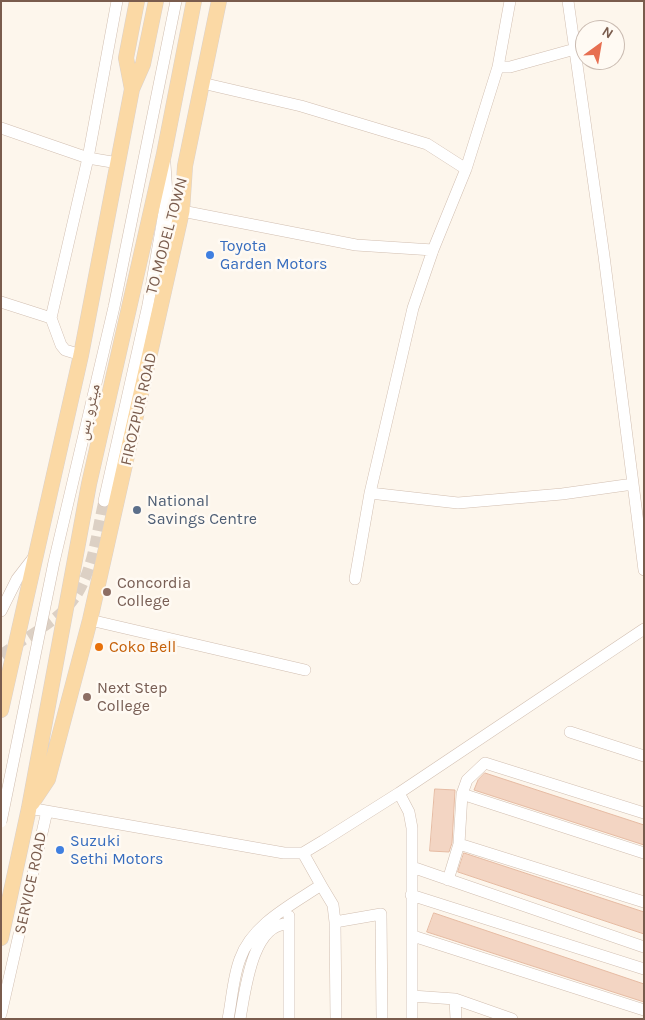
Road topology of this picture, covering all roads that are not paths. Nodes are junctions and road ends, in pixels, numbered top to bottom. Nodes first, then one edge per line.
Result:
1 (117, 1) edge
2 (137, 1) edge
3 (176, 1) edge
4 (194, 1) edge
5 (219, 1) edge
6 (510, 1) edge
7 (568, 1) edge
8 (154, 7) edge
9 (575, 49) joint
10 (498, 67) junction
11 (578, 70) edge
12 (202, 83) junction
13 (132, 88) junction
14 (1, 128) edge
15 (164, 154) junction
16 (88, 158) junction
17 (118, 163) junction
18 (185, 166) junction
19 (466, 168) junction
20 (182, 211) junction
21 (433, 250) junction
22 (1, 302) edge
23 (148, 305) junction
24 (51, 318) junction
25 (81, 355) junction
26 (633, 484) junction
27 (370, 493) junction
28 (104, 501) tunnel mouth
29 (39, 550) junction
30 (643, 552) edge
31 (644, 570) edge
32 (355, 579) dead end
33 (1, 611) edge
34 (90, 620) junction
35 (644, 629) edge
36 (305, 670) dead end
37 (1, 710) edge
38 (570, 732) dead end
39 (644, 756) edge
40 (399, 793) junction
41 (462, 794) junction
42 (29, 808) junction
43 (47, 811) junction
44 (644, 814) edge
45 (1, 822) edge
46 (460, 844) junction
47 (303, 853) junction
48 (644, 854) edge
49 (412, 867) junction
50 (448, 880) junction
51 (321, 885) junction
52 (411, 895) junction
53 (644, 902) edge
54 (286, 908) junction
55 (335, 922) junction
56 (288, 924) junction
57 (413, 936) junction
58 (1, 938) edge
59 (644, 946) edge
60 (644, 969) edge
61 (412, 996) junction
62 (455, 999) junction
63 (644, 1010) edge
64 (1, 1014) edge
65 (228, 1019) edge
66 (240, 1019) edge
67 (289, 1019) edge
68 (336, 1019) edge
69 (382, 1019) edge
70 (412, 1019) edge
71 (456, 1019) edge
72 (512, 1019) edge

1 - 16 street
2 - 13 main road
3 - 45 street, میٹرو بس, bridge
4 - 15 main road, FIROZPUR ROAD
5 - 12 main road, FIROZPUR ROAD
6 - 10 street
7 - 9 street
8 - 13 main road
9 - 10 street
10 - 19 street
11 - 26 street
12 - 18 main road, FIROZPUR ROAD
12 - 19 street
13 - 17 main road
14 - 16 street
15 - 23 street, TO MODEL TOWN
15 - 42 main road, FIROZPUR ROAD
16 - 17 street
16 - 24 street
17 - 25 main road
18 - 20 main road, FIROZPUR ROAD
18 - 23 street, TO MODEL TOWN
19 - 21 street
20 - 21 street
20 - 34 main road, FIROZPUR ROAD
21 - 27 street
22 - 24 street
23 - 28 street
24 - 25 street
25 - 29 main road
26 - 27 street
26 - 30 street
27 - 32 street
29 - 33 street
29 - 37 main road
30 - 31 street
34 - 36 street
34 - 42 main road, FIROZPUR ROAD
35 - 40 street
38 - 39 street
40 - 47 street
40 - 49 street
41 - 44 street
41 - 46 street
41 - 48 street
42 - 43 street
42 - 58 main road, FIROZPUR ROAD
43 - 47 street
43 - 64 street, SERVICE ROAD
46 - 50 street
46 - 53 street
47 - 51 street
49 - 50 street
49 - 52 street
50 - 59 street
51 - 54 street
51 - 55 street
52 - 57 street
52 - 60 street
54 - 56 street
54 - 65 street
55 - 68 street
55 - 69 street
56 - 66 street
56 - 67 street
57 - 61 street
57 - 63 street
61 - 62 street
61 - 70 street
62 - 71 street
62 - 72 street

